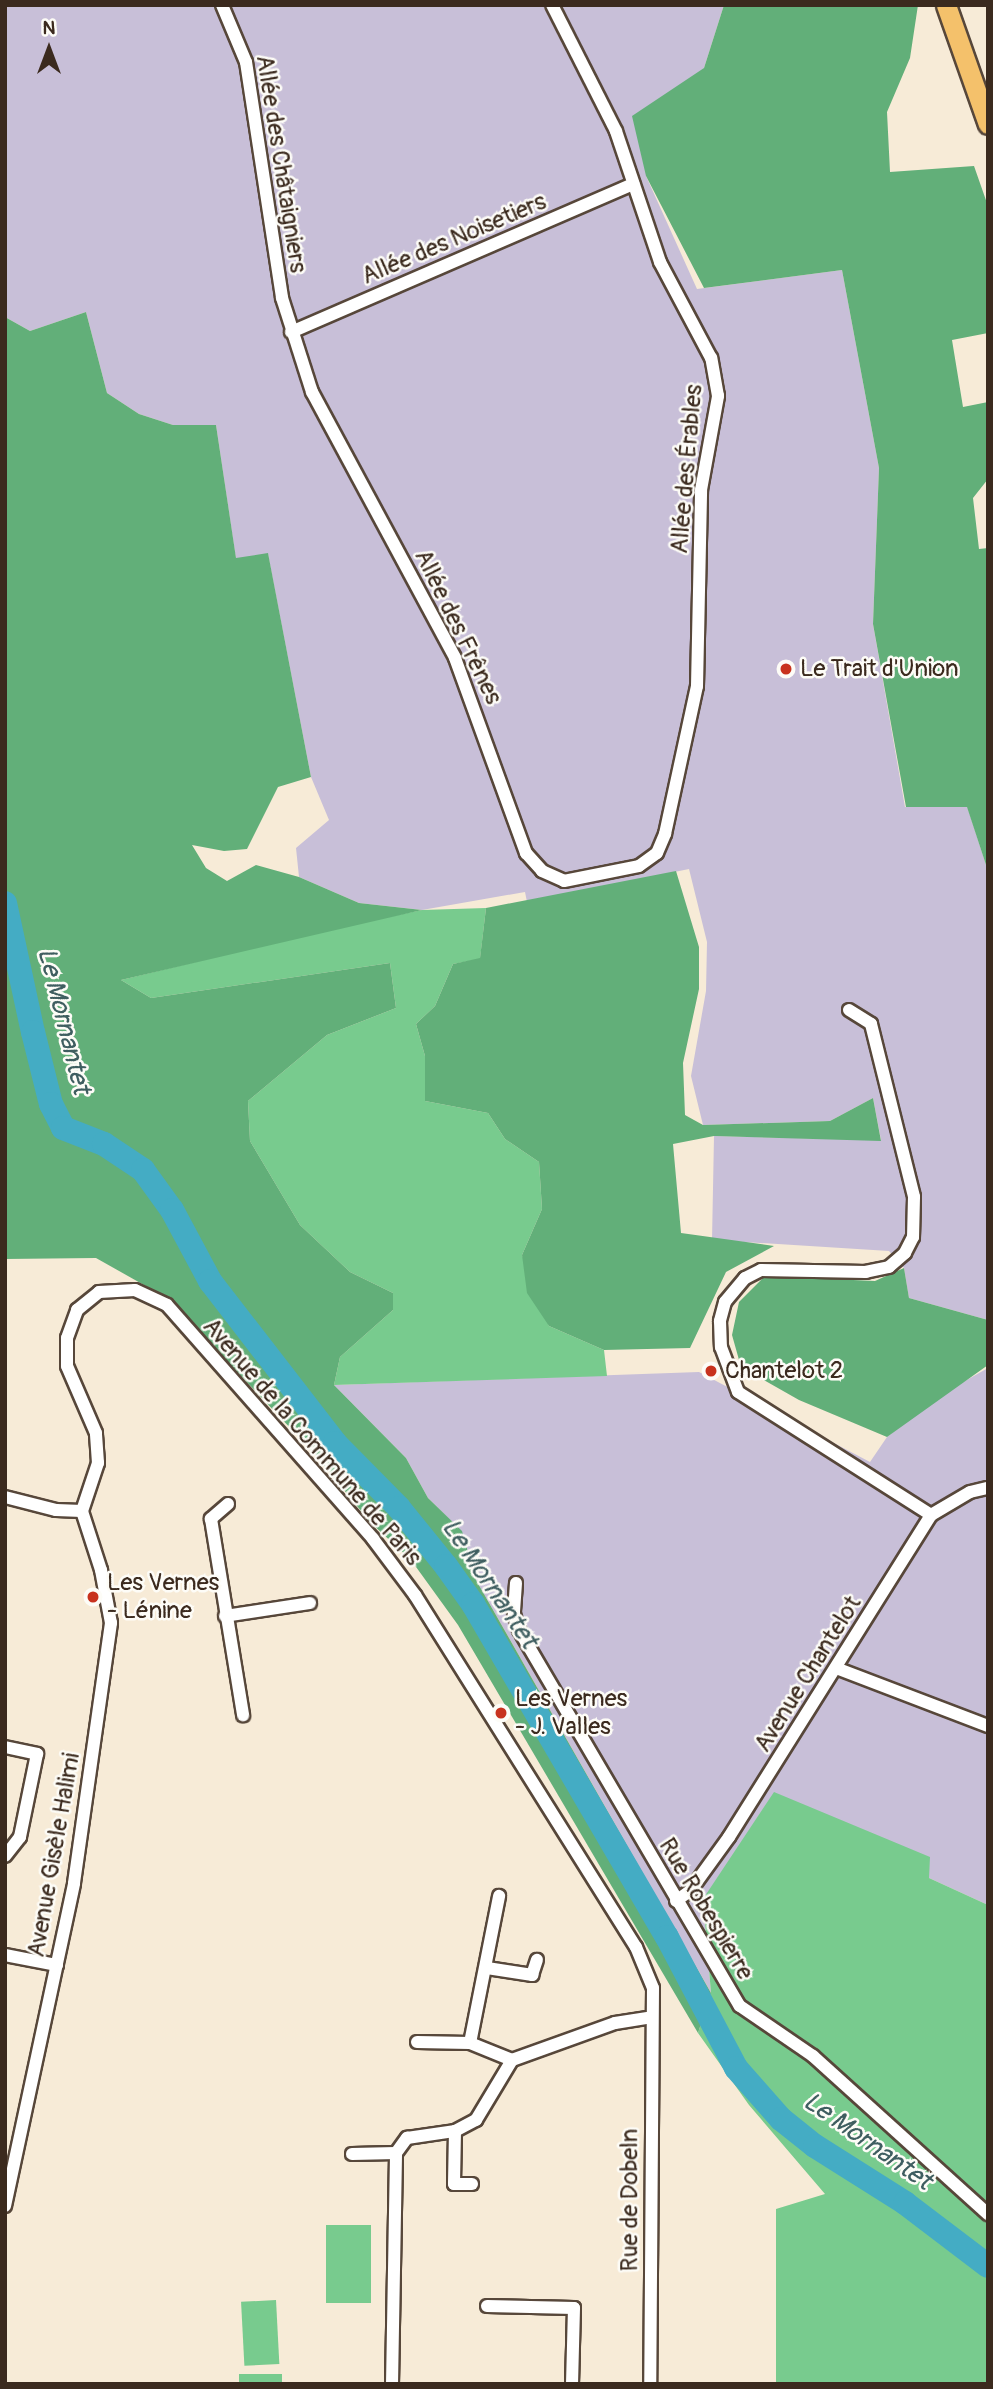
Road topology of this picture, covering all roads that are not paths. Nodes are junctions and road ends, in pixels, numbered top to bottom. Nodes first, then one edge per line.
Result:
1 (222, 5) edge
2 (552, 5) edge
3 (946, 5) edge
4 (984, 98) edge
5 (988, 124) edge
6 (633, 184) junction
7 (291, 332) junction
8 (657, 853) joint
9 (849, 1010) dead end
10 (988, 1488) edge
11 (5, 1497) edge
12 (228, 1504) dead end
13 (82, 1511) junction
14 (931, 1515) junction
15 (516, 1583) dead end
16 (310, 1603) dead end
17 (225, 1616) junction
18 (836, 1668) junction
19 (243, 1715) dead end
20 (988, 1726) edge
21 (5, 1747) edge
22 (5, 1856) edge
23 (499, 1896) dead end
24 (676, 1901) junction
25 (5, 1955) edge
26 (537, 1960) dead end
27 (57, 1965) junction
28 (487, 1968) junction
29 (651, 2017) junction
30 (417, 2042) dead end
31 (470, 2043) junction
32 (512, 2060) junction
33 (456, 2131) junction
34 (396, 2153) junction
35 (352, 2154) dead end
36 (472, 2184) dead end
37 (5, 2206) edge
38 (988, 2214) edge
39 (487, 2306) dead end
40 (393, 2384) edge
41 (572, 2384) edge
42 (650, 2384) edge

1 - 7 street, Allée des Châtaigniers
2 - 6 street, Allée des Érables
3 - 4 main road
4 - 5 main road
6 - 7 street, Allée des Noisetiers
6 - 8 street, Allée des Érables
7 - 8 street, Allée des Frênes
9 - 14 street
10 - 14 street, Avenue Chantelot
11 - 13 street
12 - 17 street
13 - 27 street, Avenue Gisèle Halimi
13 - 29 street, Avenue de la Commune de Paris
14 - 18 street, Avenue Chantelot
15 - 24 street, Rue Robespierre
16 - 17 street
17 - 19 street
18 - 20 street
18 - 24 street, Avenue Chantelot
21 - 22 street
23 - 28 street
24 - 38 street, Rue Robespierre
25 - 27 street
26 - 28 street
27 - 37 street, Avenue Gisèle Halimi
28 - 31 street
29 - 32 street
29 - 42 street, Rue de Dobeln
30 - 31 street
31 - 32 street
32 - 33 street
33 - 34 street
33 - 36 street
34 - 35 street
34 - 40 street
39 - 41 street

